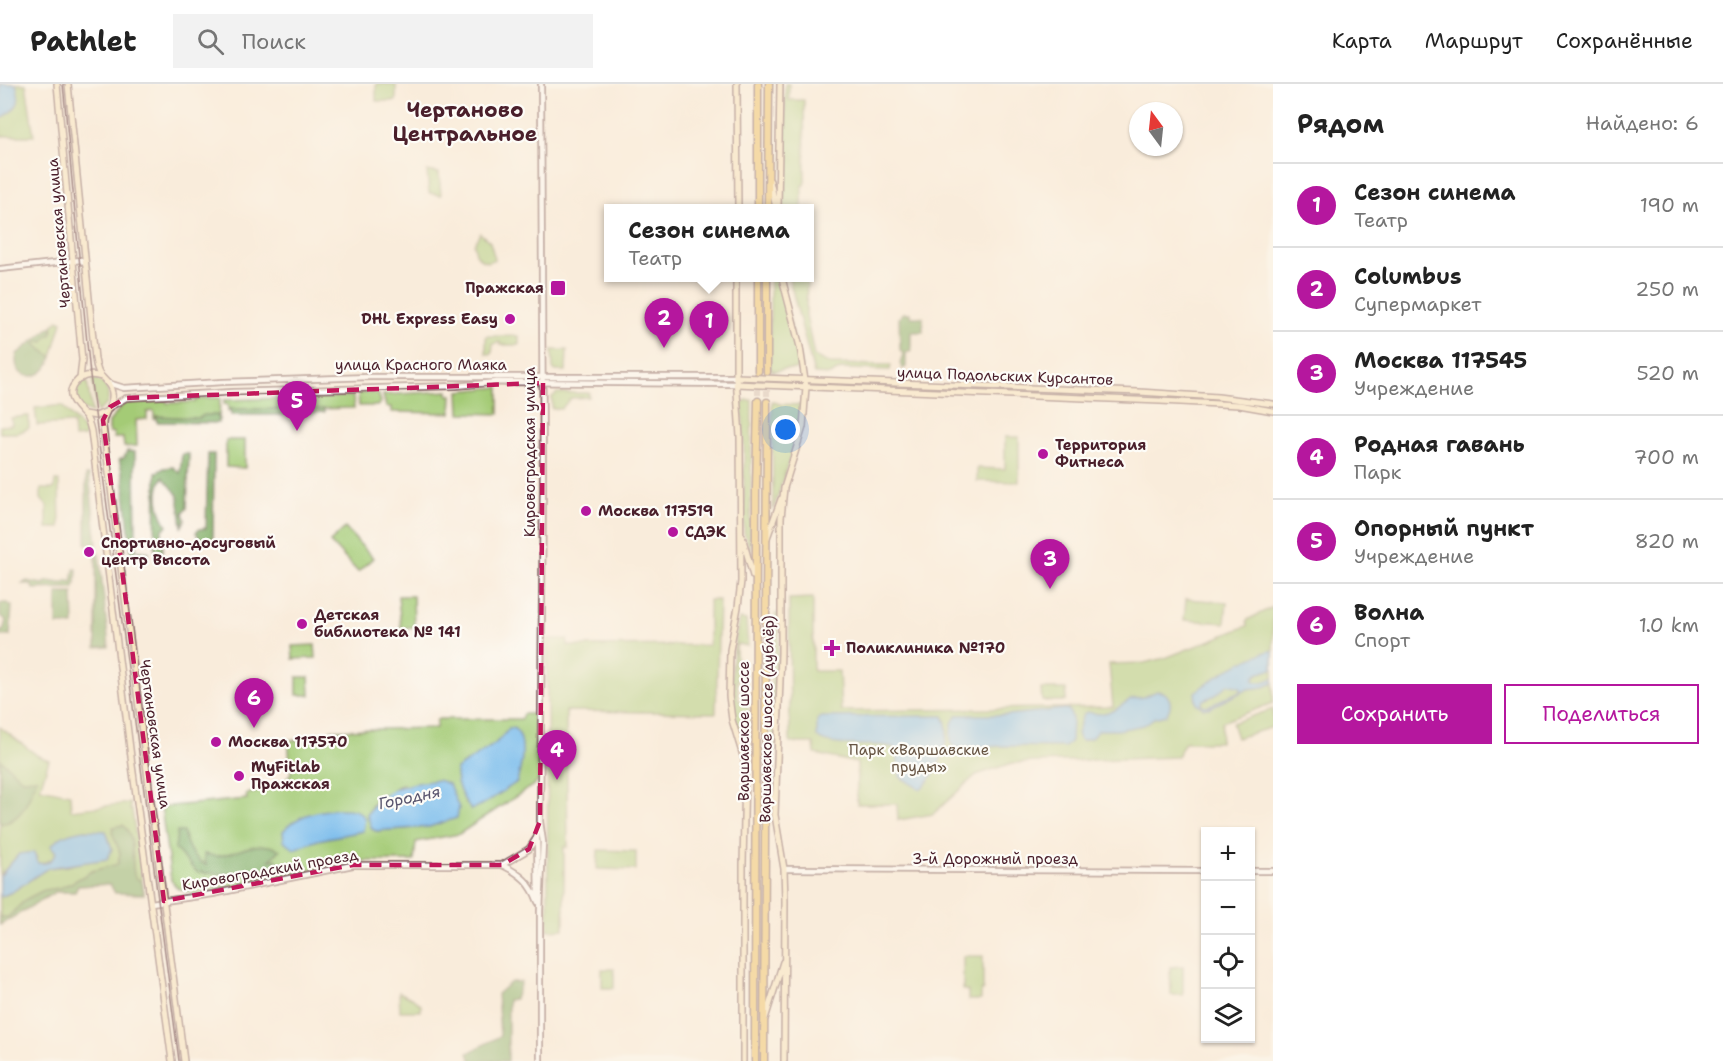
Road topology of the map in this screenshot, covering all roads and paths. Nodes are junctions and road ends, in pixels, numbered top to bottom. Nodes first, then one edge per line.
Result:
1 (57, 84) edge
2 (68, 84) edge
3 (541, 84) edge
4 (737, 84) edge
5 (758, 84) edge
6 (769, 84) edge
7 (780, 84) edge
8 (768, 169) junction
9 (738, 204) edge
10 (758, 204) edge
11 (768, 204) edge
12 (776, 204) edge
13 (777, 204) edge
14 (72, 244) junction
15 (84, 244) junction
16 (73, 261) junction
17 (86, 264) junction
18 (0, 269) edge
19 (736, 282) edge
20 (758, 282) edge
21 (767, 282) edge
22 (783, 282) edge
23 (758, 371) tunnel mouth
24 (767, 372) tunnel mouth
25 (543, 376) junction
26 (101, 377) junction
27 (736, 377) junction
28 (80, 379) junction
29 (806, 380) junction
30 (108, 382) junction
31 (543, 383) junction
32 (736, 384) junction
33 (806, 387) junction
34 (758, 401) tunnel mouth
35 (767, 402) tunnel mouth
36 (1273, 404) edge
37 (108, 409) junction
38 (1273, 411) edge
39 (84, 414) junction
40 (784, 488) junction
41 (740, 522) junction
42 (767, 540) junction
43 (756, 601) junction
44 (765, 768) junction
45 (775, 815) junction
46 (540, 821) junction
47 (537, 837) junction
48 (529, 849) junction
49 (537, 852) junction
50 (517, 858) junction
51 (542, 858) junction
52 (502, 866) junction
53 (783, 869) junction
54 (1201, 871) edge
55 (1255, 871) edge
56 (1273, 871) edge
57 (516, 872) junction
58 (539, 880) junction
59 (528, 882) junction
60 (164, 901) junction
61 (538, 902) junction
62 (151, 903) junction
63 (540, 911) junction
64 (166, 917) junction
65 (153, 918) junction
66 (785, 955) junction
67 (764, 1021) junction
68 (172, 1061) edge
69 (184, 1061) edge
70 (540, 1061) edge
71 (743, 1061) edge
72 (754, 1061) edge
73 (764, 1061) edge
74 (784, 1061) edge

1 - 14 main road, Чертановская улица
2 - 15 main road, Чертановская улица
3 - 25 street, Кировоградская улица
4 - 9 main road
5 - 10 main road
6 - 8 main road
7 - 13 main road
8 - 11 main road
8 - 12 main road
14 - 15 main road
14 - 16 main road, Чертановская улица
15 - 17 main road, Чертановская улица
16 - 17 street
16 - 18 street
16 - 28 main road, Чертановская улица
17 - 26 main road, Чертановская улица
19 - 27 main road
20 - 23 main road
21 - 24 main road
22 - 29 main road
25 - 27 street, улица Красного Маяка
25 - 30 street, улица Красного Маяка
25 - 31 street, Кировоградская улица
26 - 28 main road
26 - 30 main road
27 - 29 main road, улица Подольских Курсантов
27 - 32 main road
28 - 39 main road, Чертановская улица
29 - 33 main road, Варшавское шоссе (дублёр)
29 - 36 main road, улица Подольских Курсантов
30 - 37 main road, Чертановская улица
31 - 32 street, улица Красного Маяка
31 - 37 street, улица Красного Маяка
31 - 46 street, Кировоградская улица
32 - 33 main road, улица Подольских Курсантов
32 - 41 main road, Варшавское шоссе (дублёр)
33 - 38 main road, улица Подольских Курсантов
33 - 40 main road, Варшавское шоссе (дублёр)
34 - 43 main road, Варшавское шоссе
35 - 42 main road, Варшавское шоссе
37 - 39 main road
37 - 60 main road, Чертановская улица
39 - 62 main road, Чертановская улица
40 - 42 main road
40 - 45 main road, Варшавское шоссе (дублёр)
41 - 43 main road
41 - 71 main road, Варшавское шоссе (дублёр)
42 - 44 main road, Варшавское шоссе
43 - 72 main road, Варшавское шоссе
44 - 45 main road
44 - 67 main road, Варшавское шоссе
45 - 53 main road, Варшавское шоссе (дублёр)
46 - 47 street, Кировоградская улица
46 - 51 street, Кировоградская улица
47 - 48 street
47 - 49 street, Кировоградская улица
48 - 49 street
48 - 50 street
49 - 51 street
49 - 58 street, Кировоградская улица
50 - 52 street
50 - 57 street
51 - 58 street, Кировоградская улица
52 - 57 street
52 - 60 street, Кировоградский проезд
53 - 54 street, 3-й Дорожный проезд
53 - 66 main road, Варшавское шоссе (дублёр)
55 - 56 street
57 - 59 street
58 - 59 street
58 - 61 street, Кировоградская улица
58 - 63 street, Кировоградская улица
59 - 61 street
60 - 62 street, Кировоградский проезд
60 - 64 main road, Чертановская улица
61 - 63 street, Кировоградская улица
62 - 65 main road, Чертановская улица
63 - 70 street, Кировоградская улица
64 - 65 main road
64 - 69 main road, Чертановская улица
65 - 68 main road, Чертановская улица
66 - 67 main road
66 - 74 main road, Варшавское шоссе (дублёр)
67 - 73 main road, Варшавское шоссе

